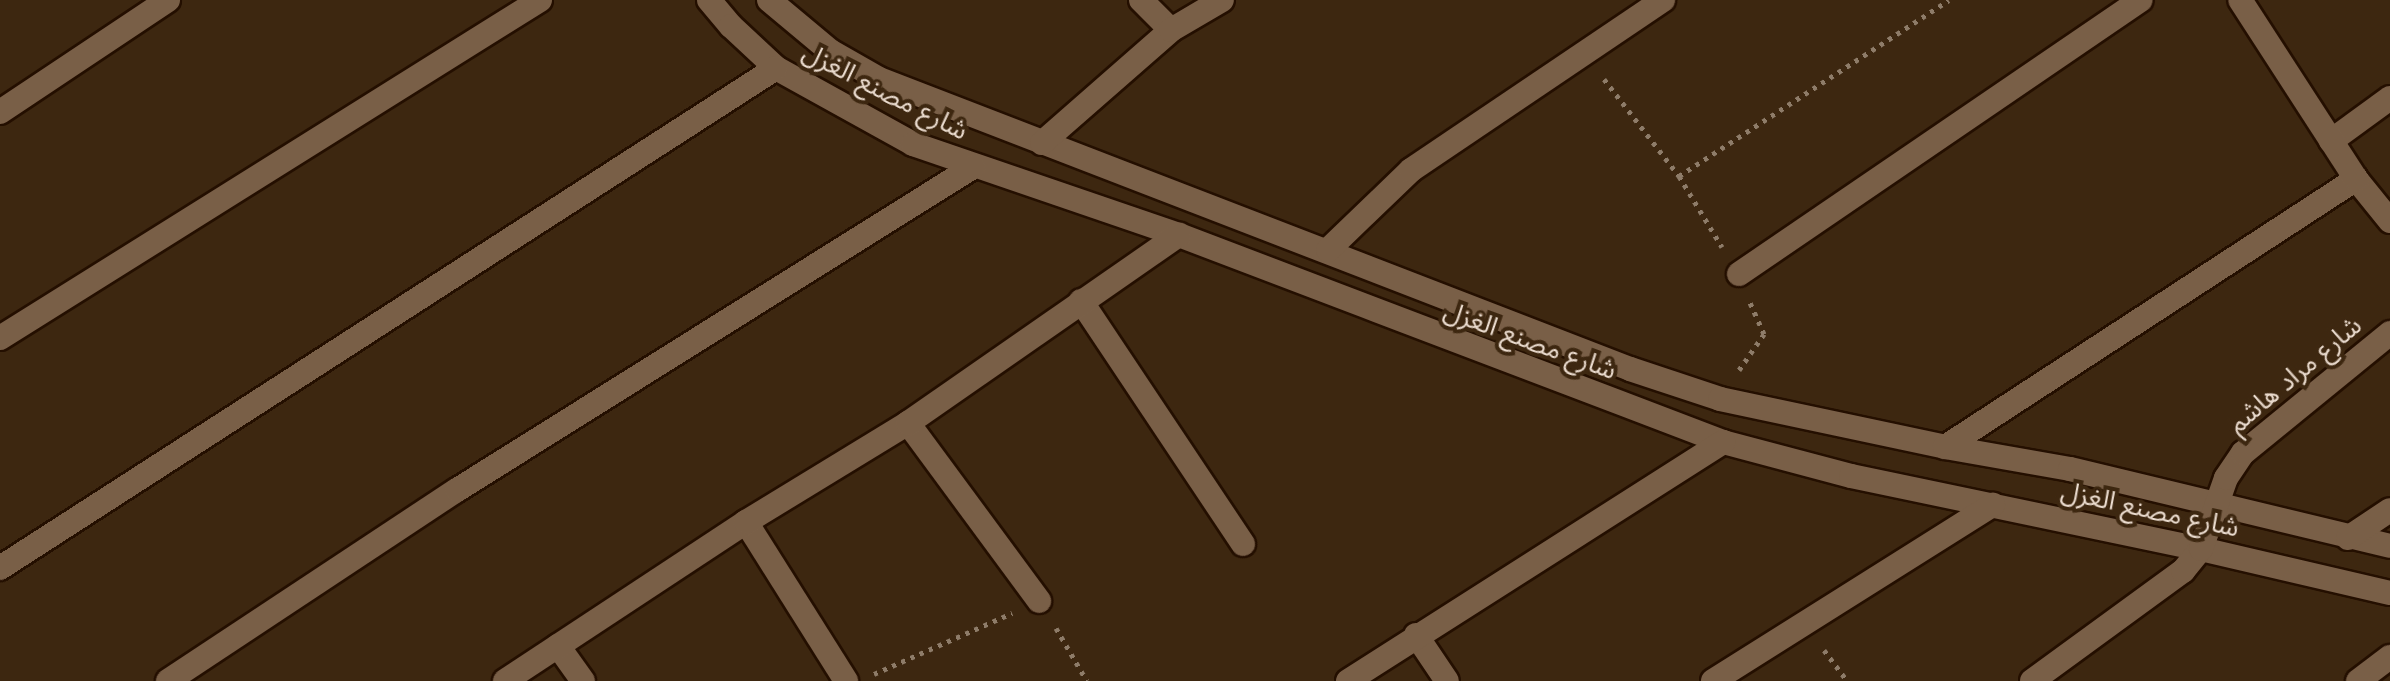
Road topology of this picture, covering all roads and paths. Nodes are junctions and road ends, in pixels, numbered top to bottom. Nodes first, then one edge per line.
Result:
1 (168, 0) edge
2 (540, 0) edge
3 (709, 0) edge
4 (769, 0) edge
5 (1141, 0) edge
6 (1222, 0) edge
7 (1663, 0) edge
8 (1949, 0) edge
9 (2141, 0) edge
10 (2240, 0) edge
11 (1171, 30) junction
12 (1584, 52) junction
13 (776, 68) junction
14 (2390, 98) edge
15 (0, 112) edge
16 (2331, 141) junction
17 (1042, 143) junction
18 (973, 167) junction
19 (1679, 176) junction
20 (2356, 179) junction
21 (2390, 221) edge
22 (1179, 235) junction
23 (1328, 250) junction
24 (1739, 274) junction
25 (1081, 301) junction
26 (2390, 333) edge
27 (0, 338) edge
28 (1720, 399) junction
29 (908, 423) junction
30 (1723, 442) junction
31 (1945, 447) junction
32 (2216, 504) junction
33 (1993, 505) junction
34 (2390, 510) edge
35 (746, 522) junction
36 (2348, 538) junction
37 (1243, 544) dead end
38 (2390, 546) edge
39 (2201, 549) junction
40 (0, 568) edge
41 (2390, 593) edge
42 (1039, 601) junction
43 (1416, 635) junction
44 (558, 646) junction
45 (2390, 657) edge
46 (873, 675) dead end
47 (168, 681) edge
48 (505, 681) edge
49 (583, 681) edge
50 (846, 681) edge
51 (1087, 681) edge
52 (1348, 681) edge
53 (1447, 681) edge
54 (1713, 681) edge
55 (2032, 681) edge
56 (2358, 681) edge

1 - 15 street
2 - 27 street
3 - 13 street, شارع مصنع الغزل
4 - 17 street, شارع مصنع الغزل
5 - 11 street
6 - 11 street
7 - 12 street
8 - 19 path
9 - 24 street
10 - 16 street
11 - 17 street
12 - 19 path
12 - 23 street
13 - 18 street, شارع مصنع الغزل
13 - 40 street
14 - 16 street
16 - 20 street
17 - 23 street, شارع مصنع الغزل
18 - 22 street, شارع مصنع الغزل
18 - 47 street
19 - 24 path
20 - 21 street
20 - 31 street
22 - 25 street
22 - 30 street, شارع مصنع الغزل
23 - 28 street, شارع مصنع الغزل
24 - 28 path
25 - 29 street
25 - 37 street
26 - 32 street, شارع مراد هاشم
28 - 31 street, شارع مصنع الغزل
29 - 35 street
29 - 42 street
30 - 33 street, شارع مصنع الغزل
30 - 43 street
31 - 32 street, شارع مصنع الغزل
32 - 36 street, شارع مصنع الغزل
32 - 39 street, شارع مراد هاشم
33 - 39 street, شارع مصنع الغزل
33 - 54 street
34 - 36 street
35 - 44 street
35 - 50 street
36 - 38 street, شارع مصنع الغزل
39 - 41 street, شارع مصنع الغزل
39 - 55 street
42 - 46 path
42 - 51 path
43 - 52 street
43 - 53 street
44 - 48 street
44 - 49 street
45 - 56 street

